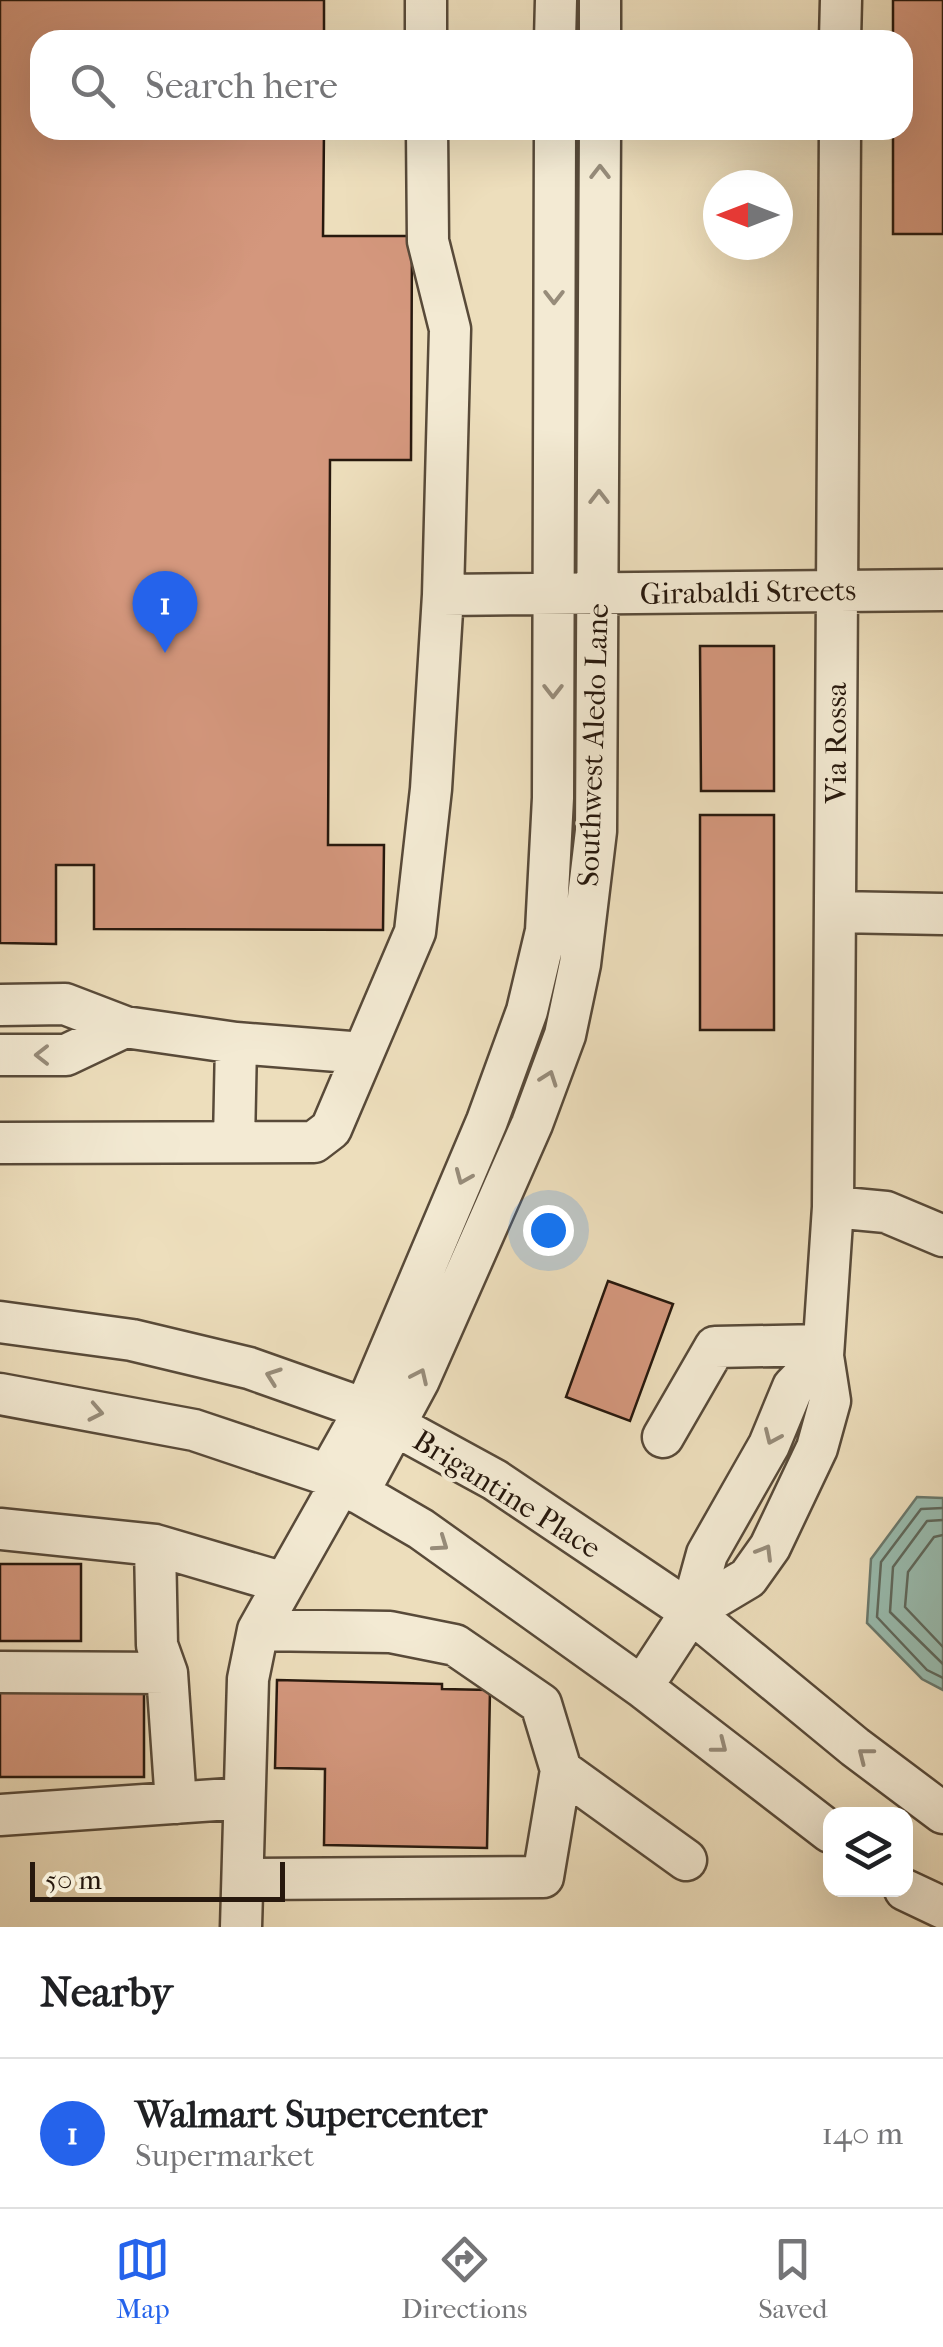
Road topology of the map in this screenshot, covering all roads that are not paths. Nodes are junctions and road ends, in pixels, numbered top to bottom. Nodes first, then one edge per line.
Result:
1 (426, 0) edge
2 (556, 0) edge
3 (600, 0) edge
4 (841, 0) edge
5 (426, 30) edge
6 (556, 30) edge
7 (600, 30) edge
8 (840, 30) edge
9 (427, 140) edge
10 (555, 140) edge
11 (600, 140) edge
12 (840, 140) edge
13 (837, 590) junction
14 (943, 590) edge
15 (553, 594) junction
16 (598, 594) junction
17 (443, 595) junction
18 (835, 912) junction
19 (943, 914) edge
20 (0, 1005) edge
21 (125, 1027) junction
22 (236, 1043) junction
23 (363, 1054) junction
24 (0, 1055) edge
25 (234, 1142) junction
26 (0, 1143) edge
27 (833, 1207) junction
28 (943, 1236) edge
29 (0, 1322) edge
30 (823, 1350) junction
31 (0, 1394) edge
32 (380, 1417) junction
33 (662, 1437) dead end
34 (342, 1484) junction
35 (0, 1529) edge
36 (155, 1544) junction
37 (284, 1583) junction
38 (691, 1612) junction
39 (258, 1630) junction
40 (0, 1672) edge
41 (167, 1674) junction
42 (642, 1687) junction
43 (561, 1770) junction
44 (244, 1798) junction
45 (176, 1803) junction
46 (943, 1813) edge
47 (0, 1815) edge
48 (823, 1827) edge
49 (686, 1860) dead end
50 (243, 1879) junction
51 (913, 1894) edge
52 (943, 1908) edge
53 (241, 1927) edge

1 - 5 street
2 - 6 street
3 - 7 street
4 - 8 street
9 - 17 street
10 -> 15 street, Southwest Aledo Lane
16 -> 11 street, Southwest Aledo Lane
12 - 13 street, Via Rossa
13 - 14 street, Girabaldi Streets
13 - 16 street, Girabaldi Streets
13 - 18 street, Via Rossa
15 - 16 street, Girabaldi Streets
15 - 17 street, Girabaldi Streets
15 -> 32 street, Southwest Aledo Lane
32 -> 16 street, Southwest Aledo Lane
17 - 23 street
18 - 19 street
18 - 27 street, Via Rossa
20 - 21 street
21 - 22 street
21 -> 24 street
22 - 23 street
22 - 25 street
23 - 25 street
25 - 26 street
27 - 28 street
27 - 30 street, Via Rossa
32 -> 29 street, Brigantine Place
30 - 33 street
30 - 38 street
31 -> 34 street
32 - 34 street, Southwest Aledo Lane
32 - 38 street, Brigantine Place
34 - 37 street, Southwest Aledo Lane
34 -> 42 street
35 - 36 street
36 - 37 street
36 - 41 street
37 - 39 street, Southwest Aledo Lane
38 - 42 street
46 -> 38 street, Brigantine Place
39 - 43 street
39 - 44 street, Southwest Aledo Lane
40 - 41 street
41 - 45 street
42 -> 48 street
43 - 49 street
43 - 50 street
44 - 45 street
44 - 50 street, Southwest Aledo Lane
45 - 47 street
50 - 53 street, Southwest Aledo Lane
51 - 52 street

